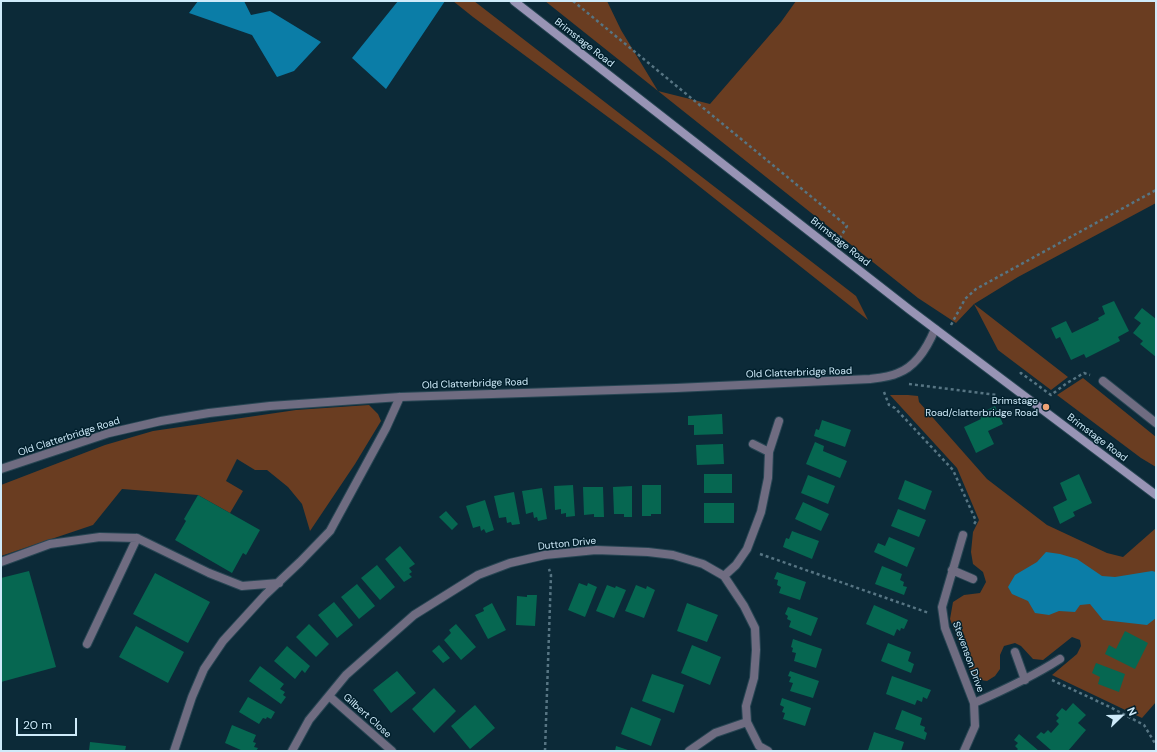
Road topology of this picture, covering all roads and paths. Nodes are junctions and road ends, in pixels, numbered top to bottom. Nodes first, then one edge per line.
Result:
1 (514, 1) edge
2 (573, 1) edge
3 (1156, 190) edge
4 (834, 250) junction
5 (935, 329) junction
6 (945, 336) junction
7 (870, 379) junction
8 (1103, 381) joint
9 (904, 384) dead end
10 (1010, 386) junction
11 (400, 396) junction
12 (779, 420) dead end
13 (1156, 423) edge
14 (753, 444) dead end
15 (769, 452) junction
16 (1, 469) edge
17 (1156, 496) edge
18 (963, 534) joint
19 (138, 538) junction
20 (747, 549) junction
21 (545, 555) junction
22 (1, 562) edge
23 (952, 570) junction
24 (724, 576) junction
25 (973, 579) dead end
26 (279, 582) junction
27 (944, 618) junction
28 (87, 644) dead end
29 (1015, 652) dead end
30 (1060, 659) dead end
31 (1040, 672) junction
32 (1025, 680) junction
33 (329, 696) junction
34 (974, 704) junction
35 (747, 722) junction
36 (1156, 745) edge
37 (174, 751) edge
38 (292, 751) edge
39 (392, 751) edge
40 (545, 751) edge
41 (689, 751) edge
42 (768, 751) edge
43 (964, 751) edge

1 - 4 main road, Brimstage Road
2 - 4 path
3 - 6 path
4 - 5 main road, Brimstage Road
5 - 6 main road, Brimstage Road
5 - 7 street, Old Clatterbridge Road
6 - 10 main road, Brimstage Road
7 - 11 street, Old Clatterbridge Road
7 - 18 path
8 - 10 path
8 - 13 street
9 - 10 path
10 - 17 main road, Brimstage Road
11 - 16 street, Old Clatterbridge Road
11 - 26 street
12 - 15 street
14 - 15 street
15 - 20 street
18 - 23 street, Stevenson Drive
19 - 22 street
19 - 26 street
19 - 28 street
20 - 24 street
20 - 27 path
21 - 24 street, Dutton Drive
21 - 33 street, Dutton Drive
21 - 40 path
23 - 25 street
23 - 27 street, Stevenson Drive
24 - 35 street, Dutton Drive
26 - 37 street
27 - 34 street, Stevenson Drive
29 - 32 street
30 - 31 street, Stevenson Drive
31 - 32 street, Stevenson Drive
31 - 36 path
32 - 34 street, Stevenson Drive
33 - 38 street, Dutton Drive
33 - 39 street, Gilbert Close
34 - 43 street, Stevenson Drive
35 - 41 street
35 - 42 street, Dutton Drive

